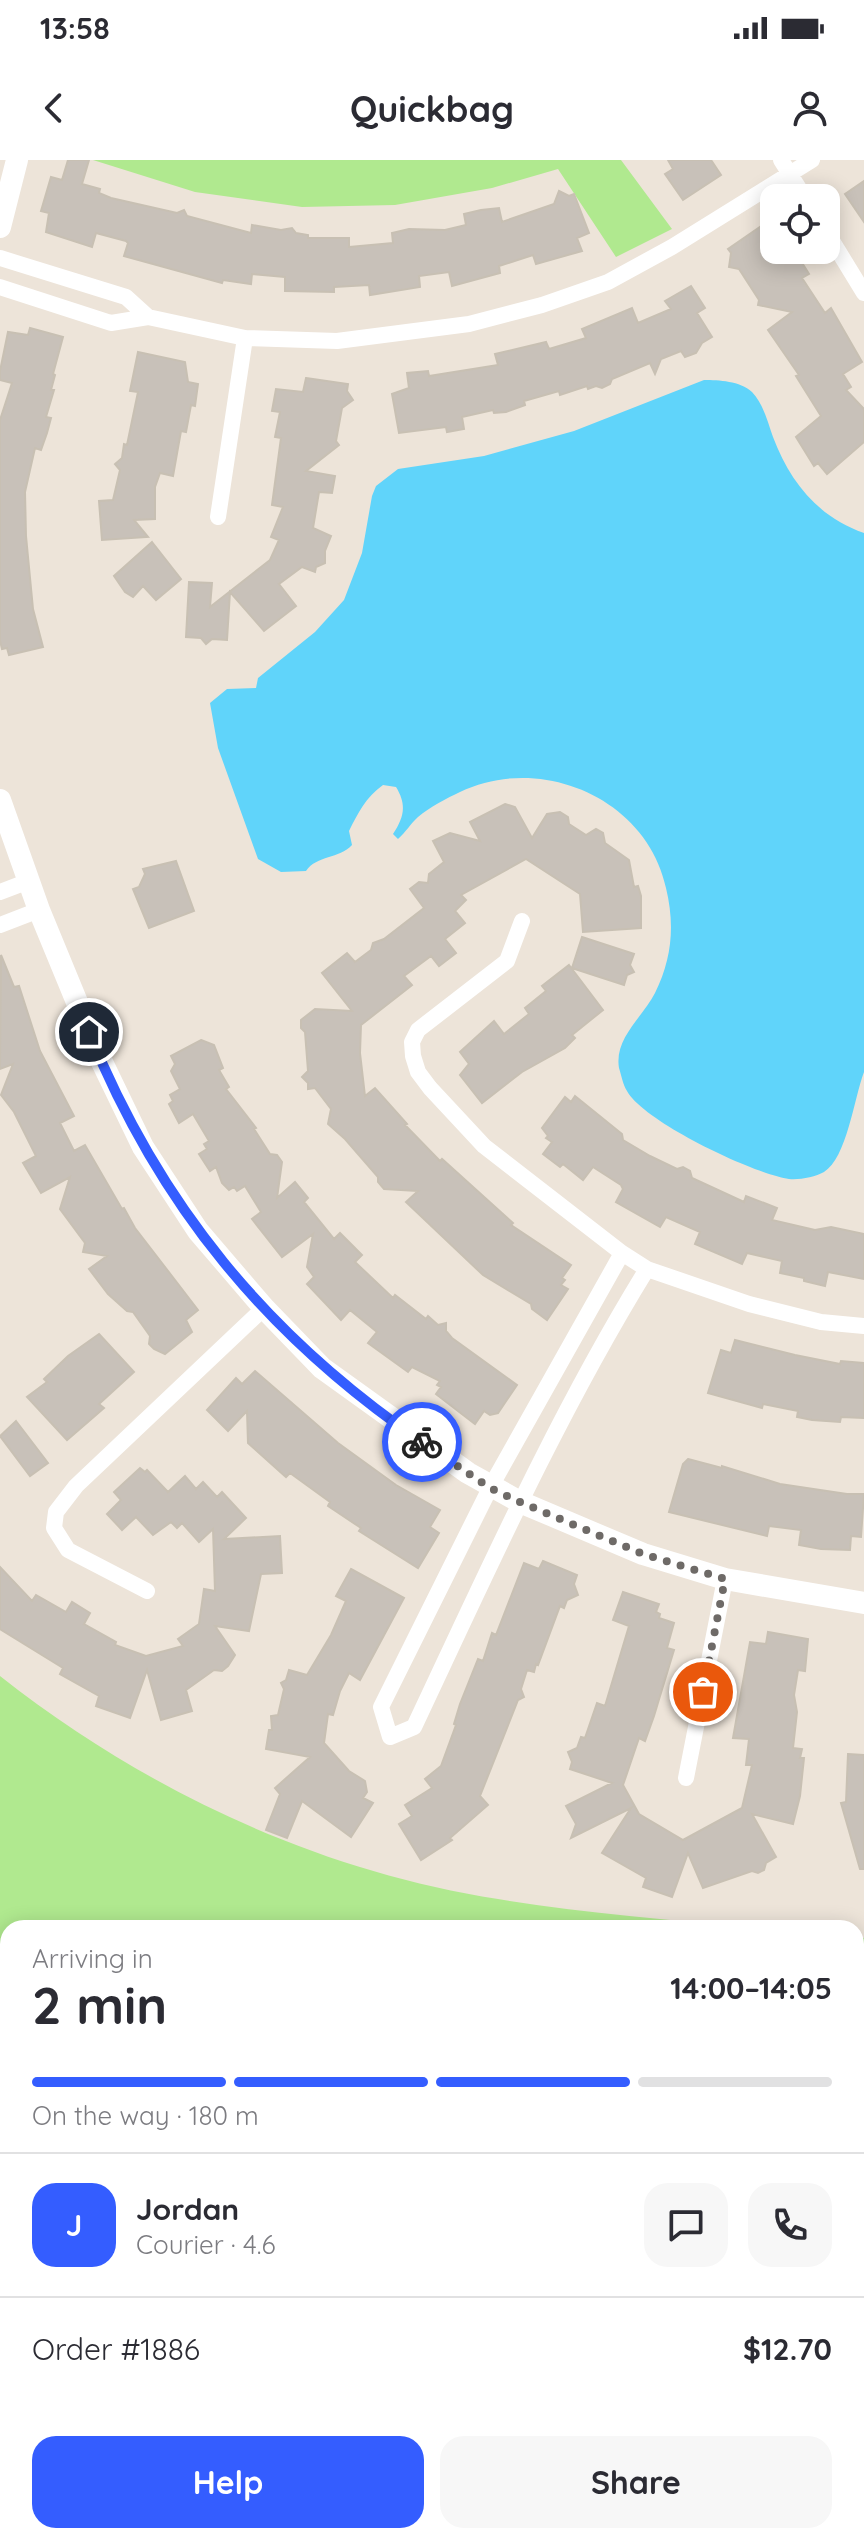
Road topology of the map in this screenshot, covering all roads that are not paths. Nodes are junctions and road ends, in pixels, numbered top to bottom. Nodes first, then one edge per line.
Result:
1 (17, 160) edge
2 (781, 160) edge
3 (812, 160) edge
4 (791, 175) junction
5 (796, 184) edge
6 (0, 227) edge
7 (840, 254) edge
8 (0, 258) edge
9 (0, 287) edge
10 (864, 293) edge
11 (148, 317) junction
12 (245, 338) junction
13 (218, 517) dead end
14 (0, 800) edge
15 (29, 881) junction
16 (0, 892) edge
17 (39, 910) junction
18 (522, 921) dead end
19 (0, 925) edge
20 (622, 1253) junction
21 (647, 1269) junction
22 (264, 1308) junction
23 (864, 1326) edge
24 (490, 1488) junction
25 (520, 1502) junction
26 (725, 1579) junction
27 (147, 1591) dead end
28 (864, 1603) edge
29 (686, 1778) dead end

1 - 6 street
2 - 4 street
3 - 4 street
4 - 5 street
4 - 12 street
7 - 10 street
8 - 11 street
9 - 11 street
11 - 12 street
12 - 13 street
14 - 15 street
15 - 16 street
15 - 17 street
17 - 19 street
17 - 22 street
18 - 20 street
20 - 21 street
20 - 24 street
21 - 23 street
21 - 25 street
22 - 24 street
22 - 27 street
24 - 25 street
24 - 25 street
25 - 26 street
26 - 28 street
26 - 29 street

